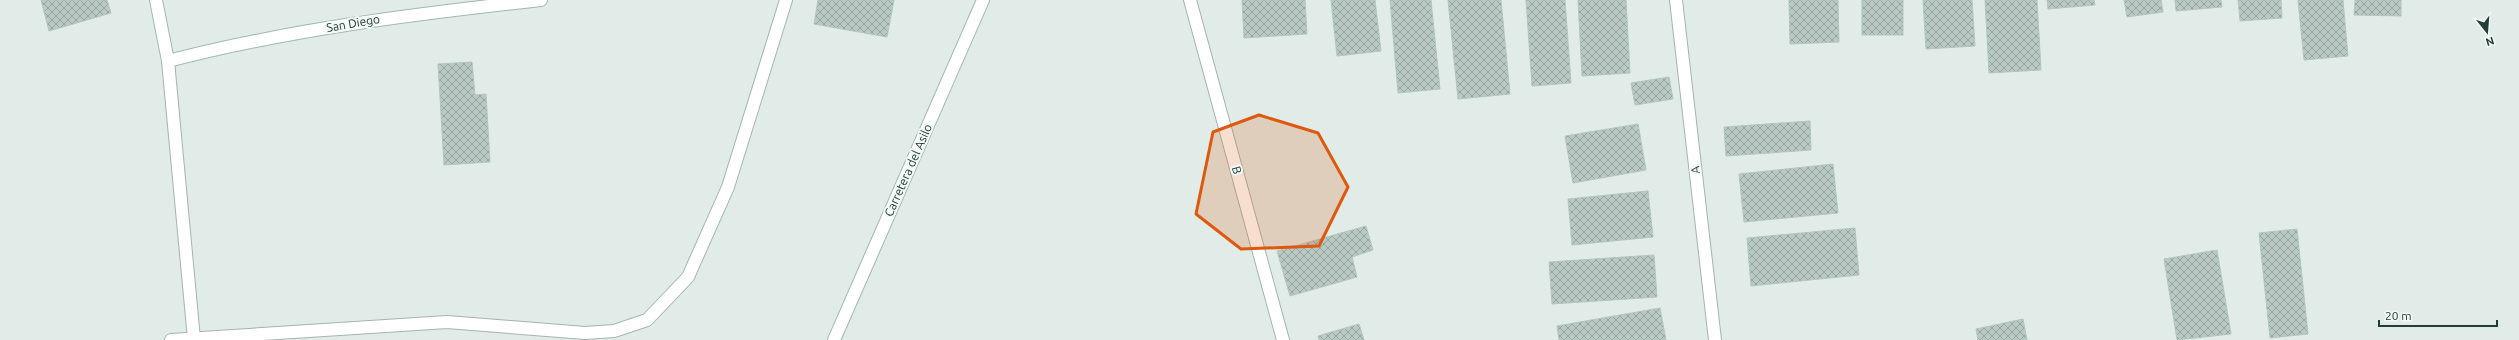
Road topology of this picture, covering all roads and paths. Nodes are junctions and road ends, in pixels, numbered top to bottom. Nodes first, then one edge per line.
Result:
1 (156, 0) edge
2 (541, 0) edge
3 (786, 0) edge
4 (983, 0) edge
5 (1190, 0) edge
6 (1676, 0) edge
7 (168, 61) junction
8 (194, 339) junction
9 (171, 340) edge
10 (834, 340) edge
11 (1283, 340) edge
12 (1715, 340) edge

1 - 7 street
2 - 7 street, San Diego
3 - 8 street
4 - 10 street, Carretera del Asilo
5 - 11 street, B
6 - 12 street, A
7 - 8 street
8 - 9 street

